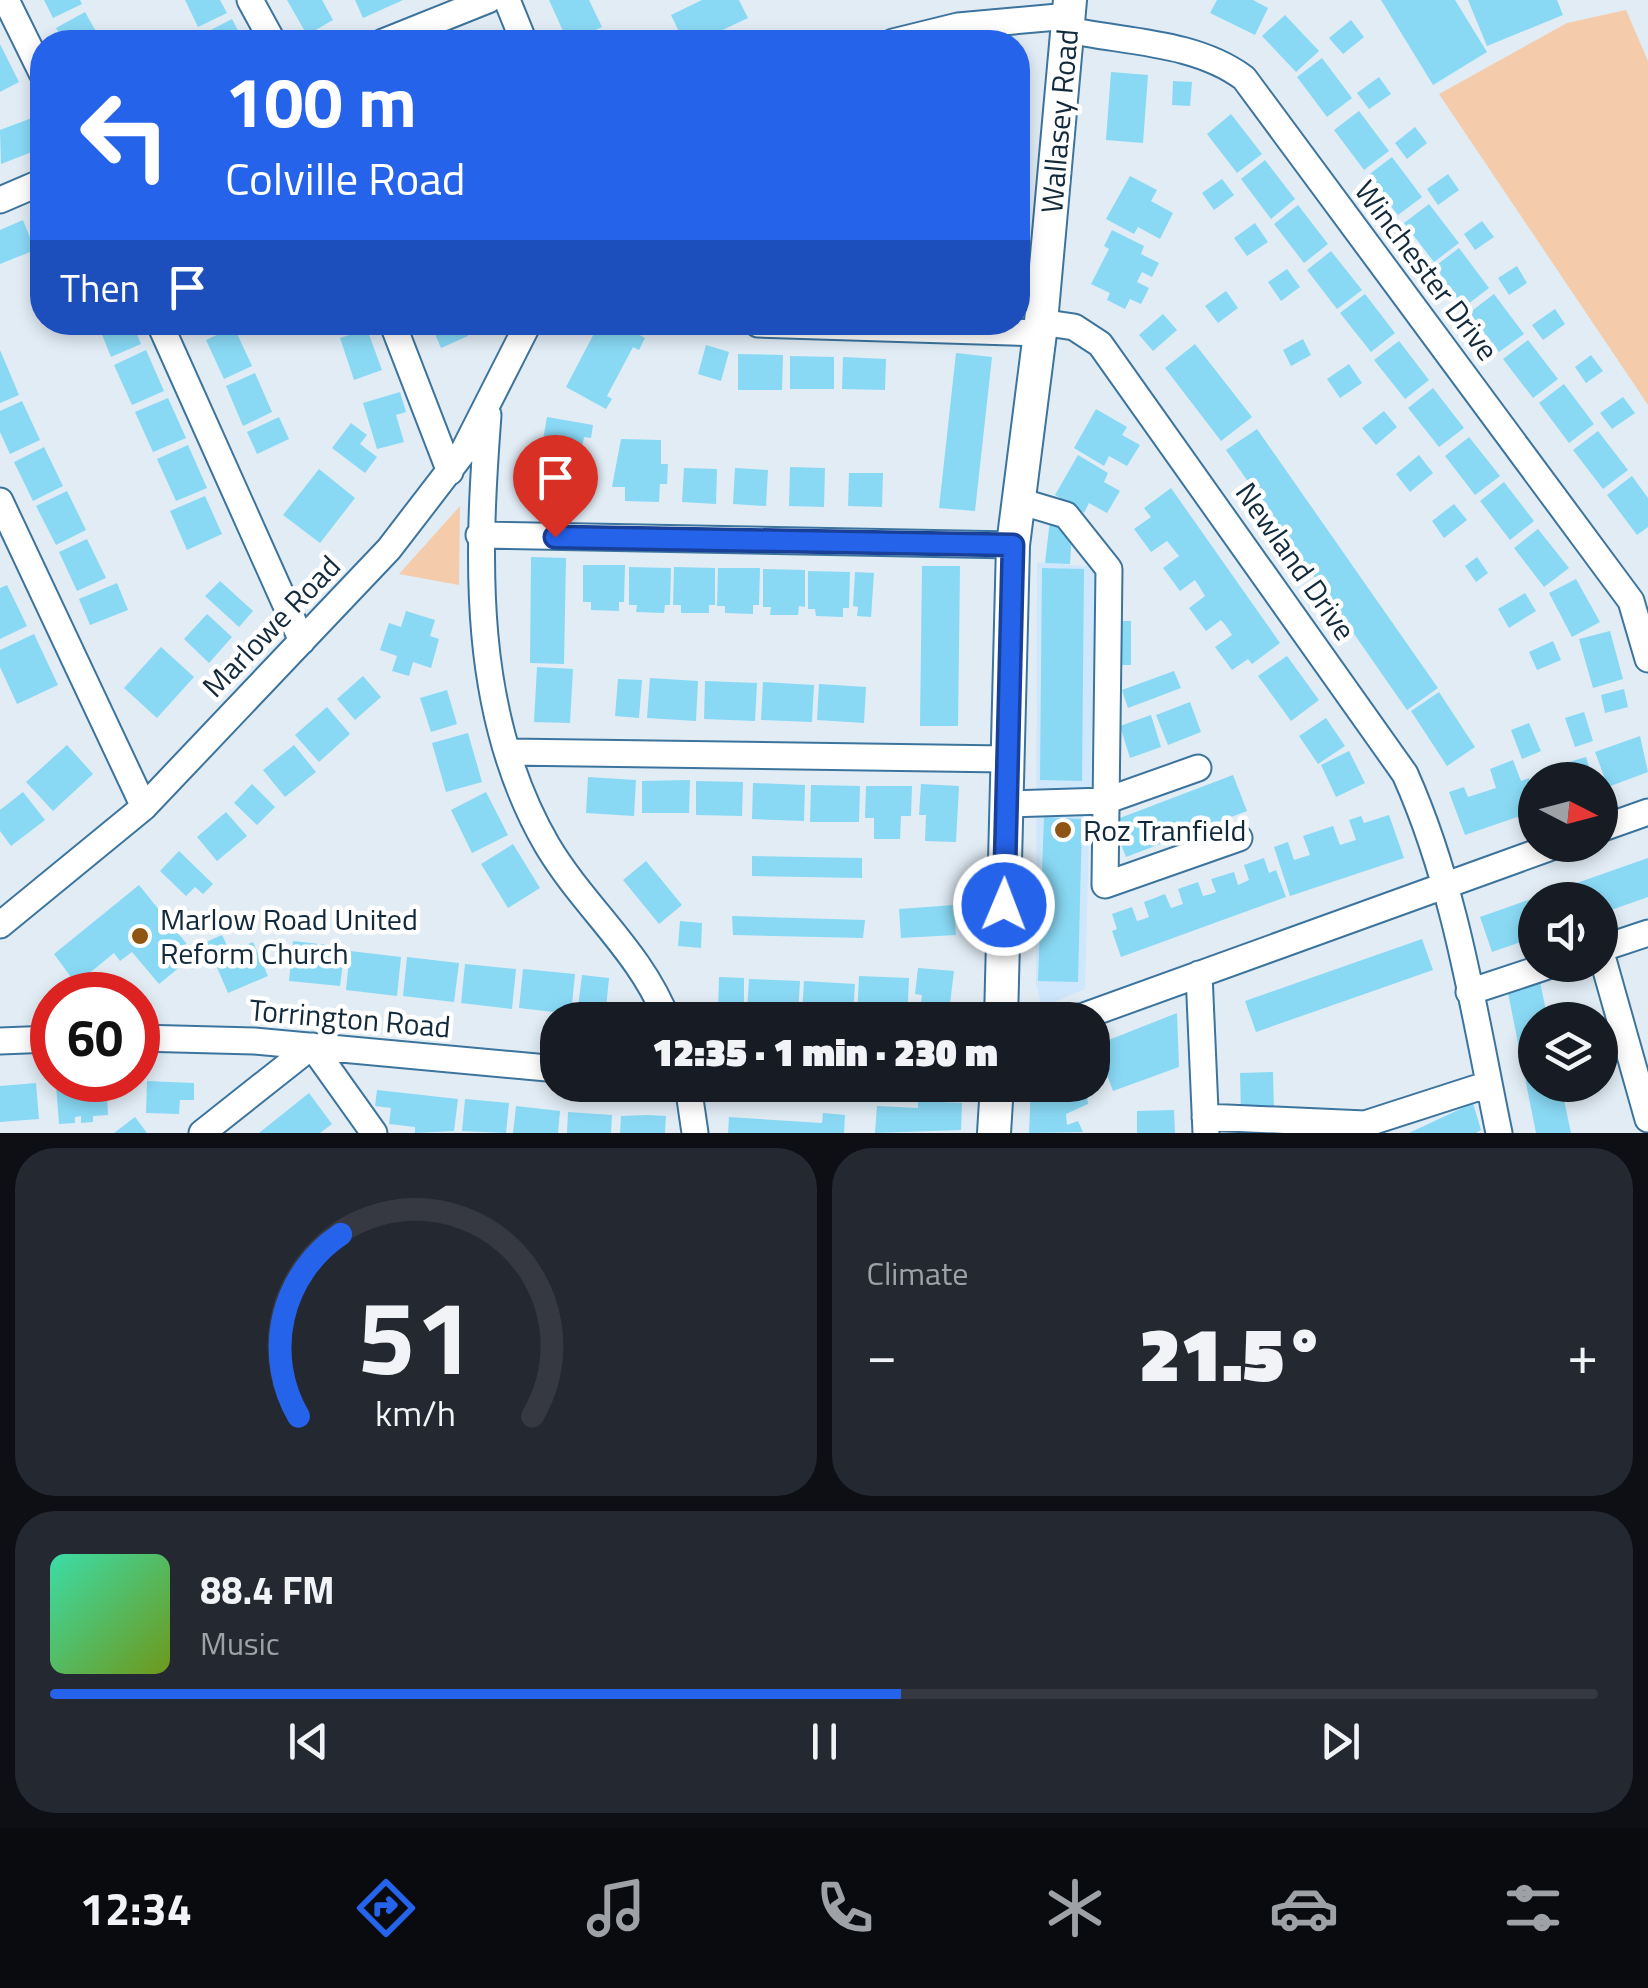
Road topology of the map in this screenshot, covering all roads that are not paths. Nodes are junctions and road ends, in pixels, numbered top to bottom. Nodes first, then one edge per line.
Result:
1 (6, 0) edge
2 (250, 0) edge
3 (488, 0) edge
4 (507, 0) edge
5 (1069, 15) edge
6 (266, 30) edge
7 (412, 30) edge
8 (519, 30) edge
9 (942, 30) edge
10 (30, 48) edge
11 (30, 187) edge
12 (0, 200) edge
13 (1030, 327) edge
14 (1040, 327) junction
15 (166, 335) edge
16 (397, 335) edge
17 (522, 335) edge
18 (488, 404) junction
19 (450, 472) junction
20 (0, 501) edge
21 (1018, 501) junction
22 (478, 535) junction
23 (1013, 545) junction
24 (302, 641) junction
25 (1648, 659) edge
26 (509, 752) junction
27 (1004, 758) junction
28 (1198, 768) dead end
29 (1105, 801) junction
30 (1006, 804) junction
31 (144, 807) junction
32 (1648, 812) edge
33 (1618, 823) edge
34 (1239, 838) dead end
35 (1518, 859) edge
36 (1447, 885) junction
37 (0, 925) edge
38 (1648, 933) edge
39 (1618, 943) edge
40 (1199, 974) junction
41 (1518, 976) edge
42 (1609, 982) edge
43 (1469, 992) junction
44 (657, 1002) edge
45 (1001, 1002) edge
46 (1110, 1006) edge
47 (160, 1039) edge
48 (30, 1040) edge
49 (0, 1041) edge
50 (312, 1046) junction
51 (540, 1066) edge
52 (1488, 1084) junction
53 (690, 1102) edge
54 (996, 1102) edge
55 (1648, 1119) edge
56 (1205, 1125) edge
57 (202, 1133) edge
58 (374, 1133) edge
59 (695, 1133) edge
60 (994, 1133) edge
61 (1499, 1133) edge

1 - 10 street
2 - 6 street
3 - 7 street
4 - 8 street
5 - 9 street
5 - 14 main road, Wallasey Road
5 - 25 street, Winchester Drive
11 - 12 street
13 - 14 street, Newland Drive
14 - 21 main road, Wallasey Road
14 - 36 street, Newland Drive
15 - 24 street
16 - 19 street
17 - 18 street, Marlowe Road
18 - 19 street, Marlowe Road
18 - 22 street
19 - 24 street, Marlowe Road
20 - 31 street
21 - 23 main road, Wallasey Road
21 - 29 street
22 - 23 street
22 - 26 street
23 - 27 main road, Wallasey Road
24 - 31 street, Marlowe Road
26 - 27 street
26 - 44 street
27 - 30 main road, Wallasey Road
28 - 29 street
29 - 30 street
29 - 34 street
30 - 45 main road, Wallasey Road
31 - 37 street, Marlowe Road
32 - 33 street
35 - 36 street
36 - 40 street
36 - 43 street, Newland Drive
38 - 39 street
40 - 46 street
40 - 56 street
41 - 43 street
42 - 55 street
43 - 52 street, Newland Drive
47 - 50 street, Torrington Road
48 - 49 street
50 - 51 street, Torrington Road
50 - 57 street
50 - 58 street
52 - 56 street
52 - 61 street, Newland Drive
53 - 59 street
54 - 60 main road

